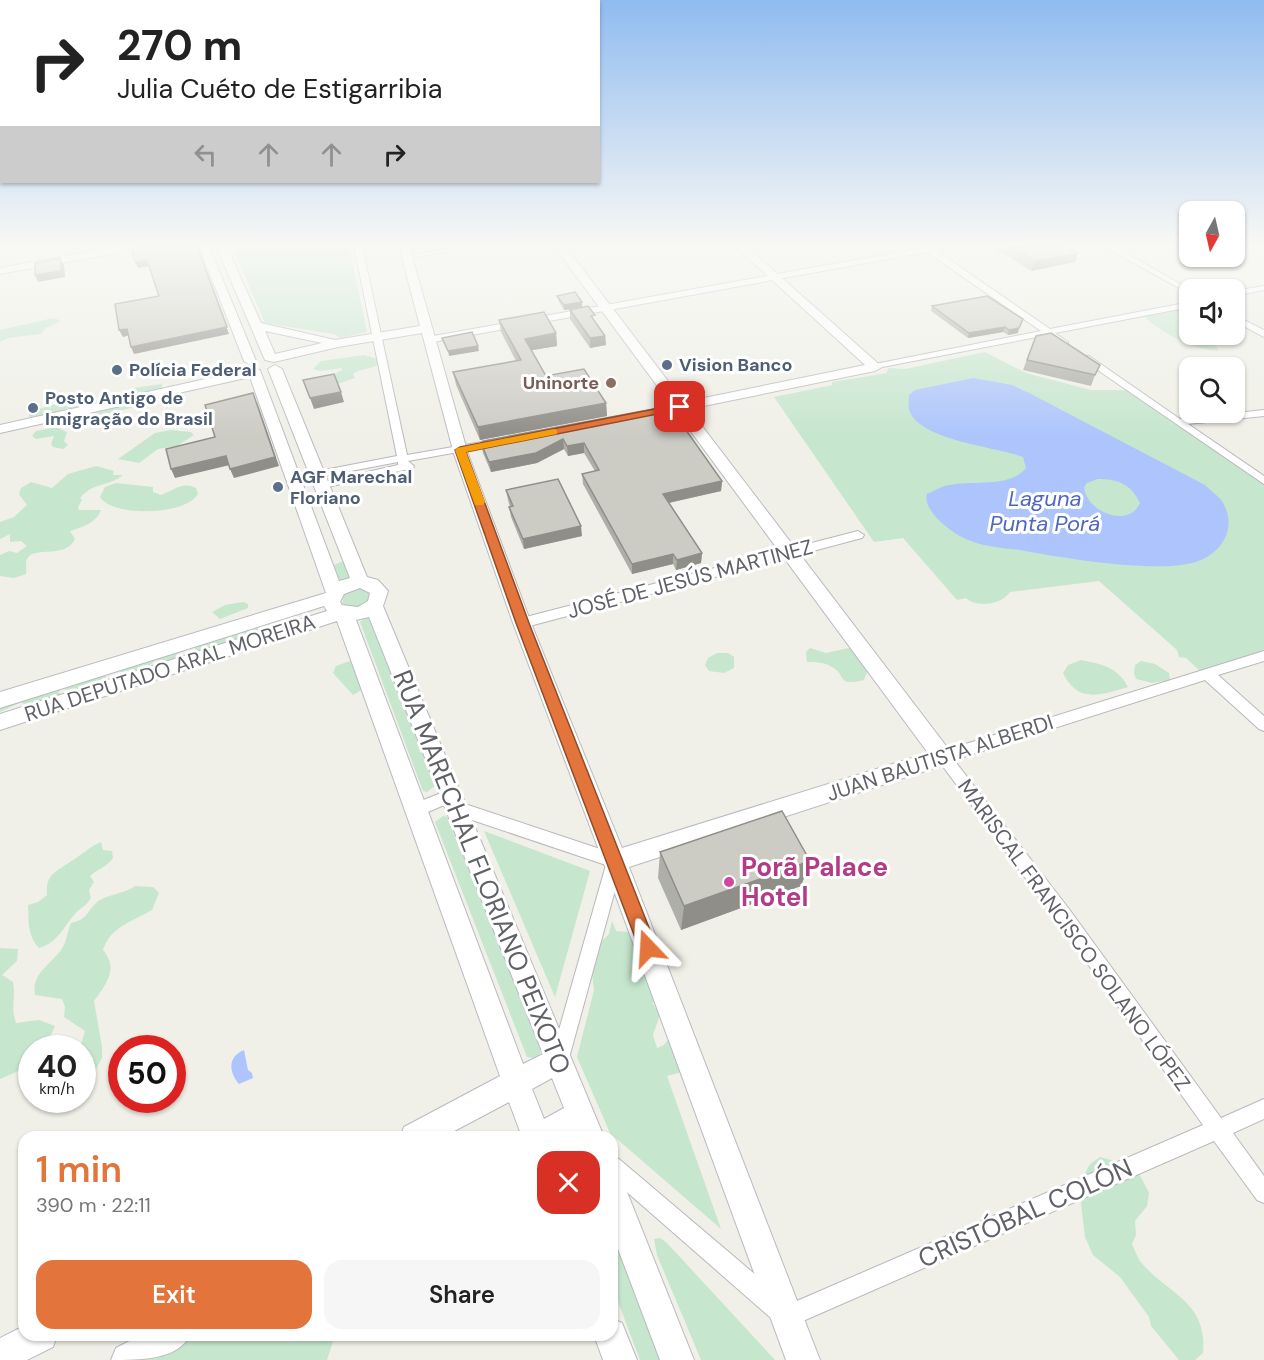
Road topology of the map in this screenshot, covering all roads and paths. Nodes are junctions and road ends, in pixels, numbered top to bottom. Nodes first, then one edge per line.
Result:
1 (230, 309) edge
2 (249, 309) edge
3 (371, 309) edge
4 (420, 309) edge
5 (602, 309) edge
6 (605, 309) edge
7 (810, 309) edge
8 (1015, 309) edge
9 (1163, 309) edge
10 (1245, 323) edge
11 (256, 326) junction
12 (1049, 333) junction
13 (1264, 334) edge
14 (427, 336) junction
15 (378, 341) junction
16 (344, 347) junction
17 (274, 362) junction
18 (251, 367) junction
19 (875, 367) junction
20 (674, 409) junction
21 (1264, 412) edge
22 (0, 419) edge
23 (1177, 422) junction
24 (0, 429) edge
25 (506, 441) edge
26 (460, 451) junction
27 (404, 463) junction
28 (321, 480) junction
29 (1264, 482) edge
30 (858, 535) dead end
31 (789, 553) junction
32 (360, 582) junction
33 (338, 604) junction
34 (374, 606) junction
35 (522, 623) junction
36 (1264, 656) edge
37 (1208, 674) junction
38 (0, 700) edge
39 (0, 722) edge
40 (1264, 725) edge
41 (943, 757) junction
42 (454, 802) junction
43 (416, 810) junction
44 (615, 861) junction
45 (559, 1060) junction
46 (516, 1083) junction
47 (1264, 1109) edge
48 (586, 1126) edge
49 (1216, 1129) junction
50 (425, 1131) edge
51 (536, 1131) edge
52 (564, 1131) edge
53 (618, 1171) edge
54 (1264, 1193) edge
55 (618, 1208) edge
56 (786, 1317) junction
57 (29, 1341) edge
58 (163, 1341) edge
59 (612, 1341) edge
60 (0, 1356) edge
61 (800, 1357) edge
62 (128, 1360) edge
63 (620, 1360) edge
64 (677, 1360) edge

1 - 18 main road, RUA MARECHAL FLORIANO PEIXOTO
2 - 11 main road
3 - 15 street
4 - 14 main road
5 - 14 street
6 - 20 main road, MARISCAL FRANCISCO SOLANO LÓPEZ
7 - 19 main road
8 - 12 street
9 - 12 street
10 - 13 street
11 - 16 main road
11 - 17 main road
12 - 19 street
12 - 23 street
14 - 15 main road
14 - 26 main road
15 - 16 main road
15 - 27 street
16 - 17 main road
17 - 18 main road
17 - 28 main road
18 - 22 main road
18 - 24 main road
18 - 33 main road, RUA MARECHAL FLORIANO PEIXOTO
19 - 20 main road
20 - 31 main road, MARISCAL FRANCISCO SOLANO LÓPEZ
21 - 23 street
23 - 29 street
25 - 26 street
26 - 27 street
26 - 35 main road
27 - 28 street
28 - 32 main road
30 - 31 street, JOSÉ DE JESÚS MARTINEZ
31 - 35 street, JOSÉ DE JESÚS MARTINEZ
31 - 41 main road, MARISCAL FRANCISCO SOLANO LÓPEZ
32 - 33 main road
32 - 34 main road
33 - 34 main road
33 - 38 main road, RUA DEPUTADO ARAL MOREIRA
33 - 39 main road, RUA DEPUTADO ARAL MOREIRA
33 - 43 main road, RUA MARECHAL FLORIANO PEIXOTO
34 - 42 main road, RUA MARECHAL FLORIANO PEIXOTO
35 - 44 main road
36 - 37 street, JUAN BAUTISTA ALBERDI
37 - 40 street
37 - 41 street, JUAN BAUTISTA ALBERDI
41 - 44 main road, JUAN BAUTISTA ALBERDI
41 - 49 street, MARISCAL FRANCISCO SOLANO LÓPEZ
42 - 43 street
42 - 44 street
42 - 45 main road, RUA MARECHAL FLORIANO PEIXOTO
43 - 46 main road, RUA MARECHAL FLORIANO PEIXOTO
44 - 45 street
44 - 56 main road
45 - 46 main road
45 - 48 main road, RUA MARECHAL FLORIANO PEIXOTO
46 - 50 main road
46 - 51 main road, RUA MARECHAL FLORIANO PEIXOTO
47 - 49 street, CRISTÓBAL COLÓN
48 - 52 main road
49 - 54 street, MARISCAL FRANCISCO SOLANO LÓPEZ
49 - 56 street, CRISTÓBAL COLÓN
53 - 56 street
55 - 64 main road
56 - 61 main road
57 - 60 main road
58 - 62 main road
59 - 63 main road

